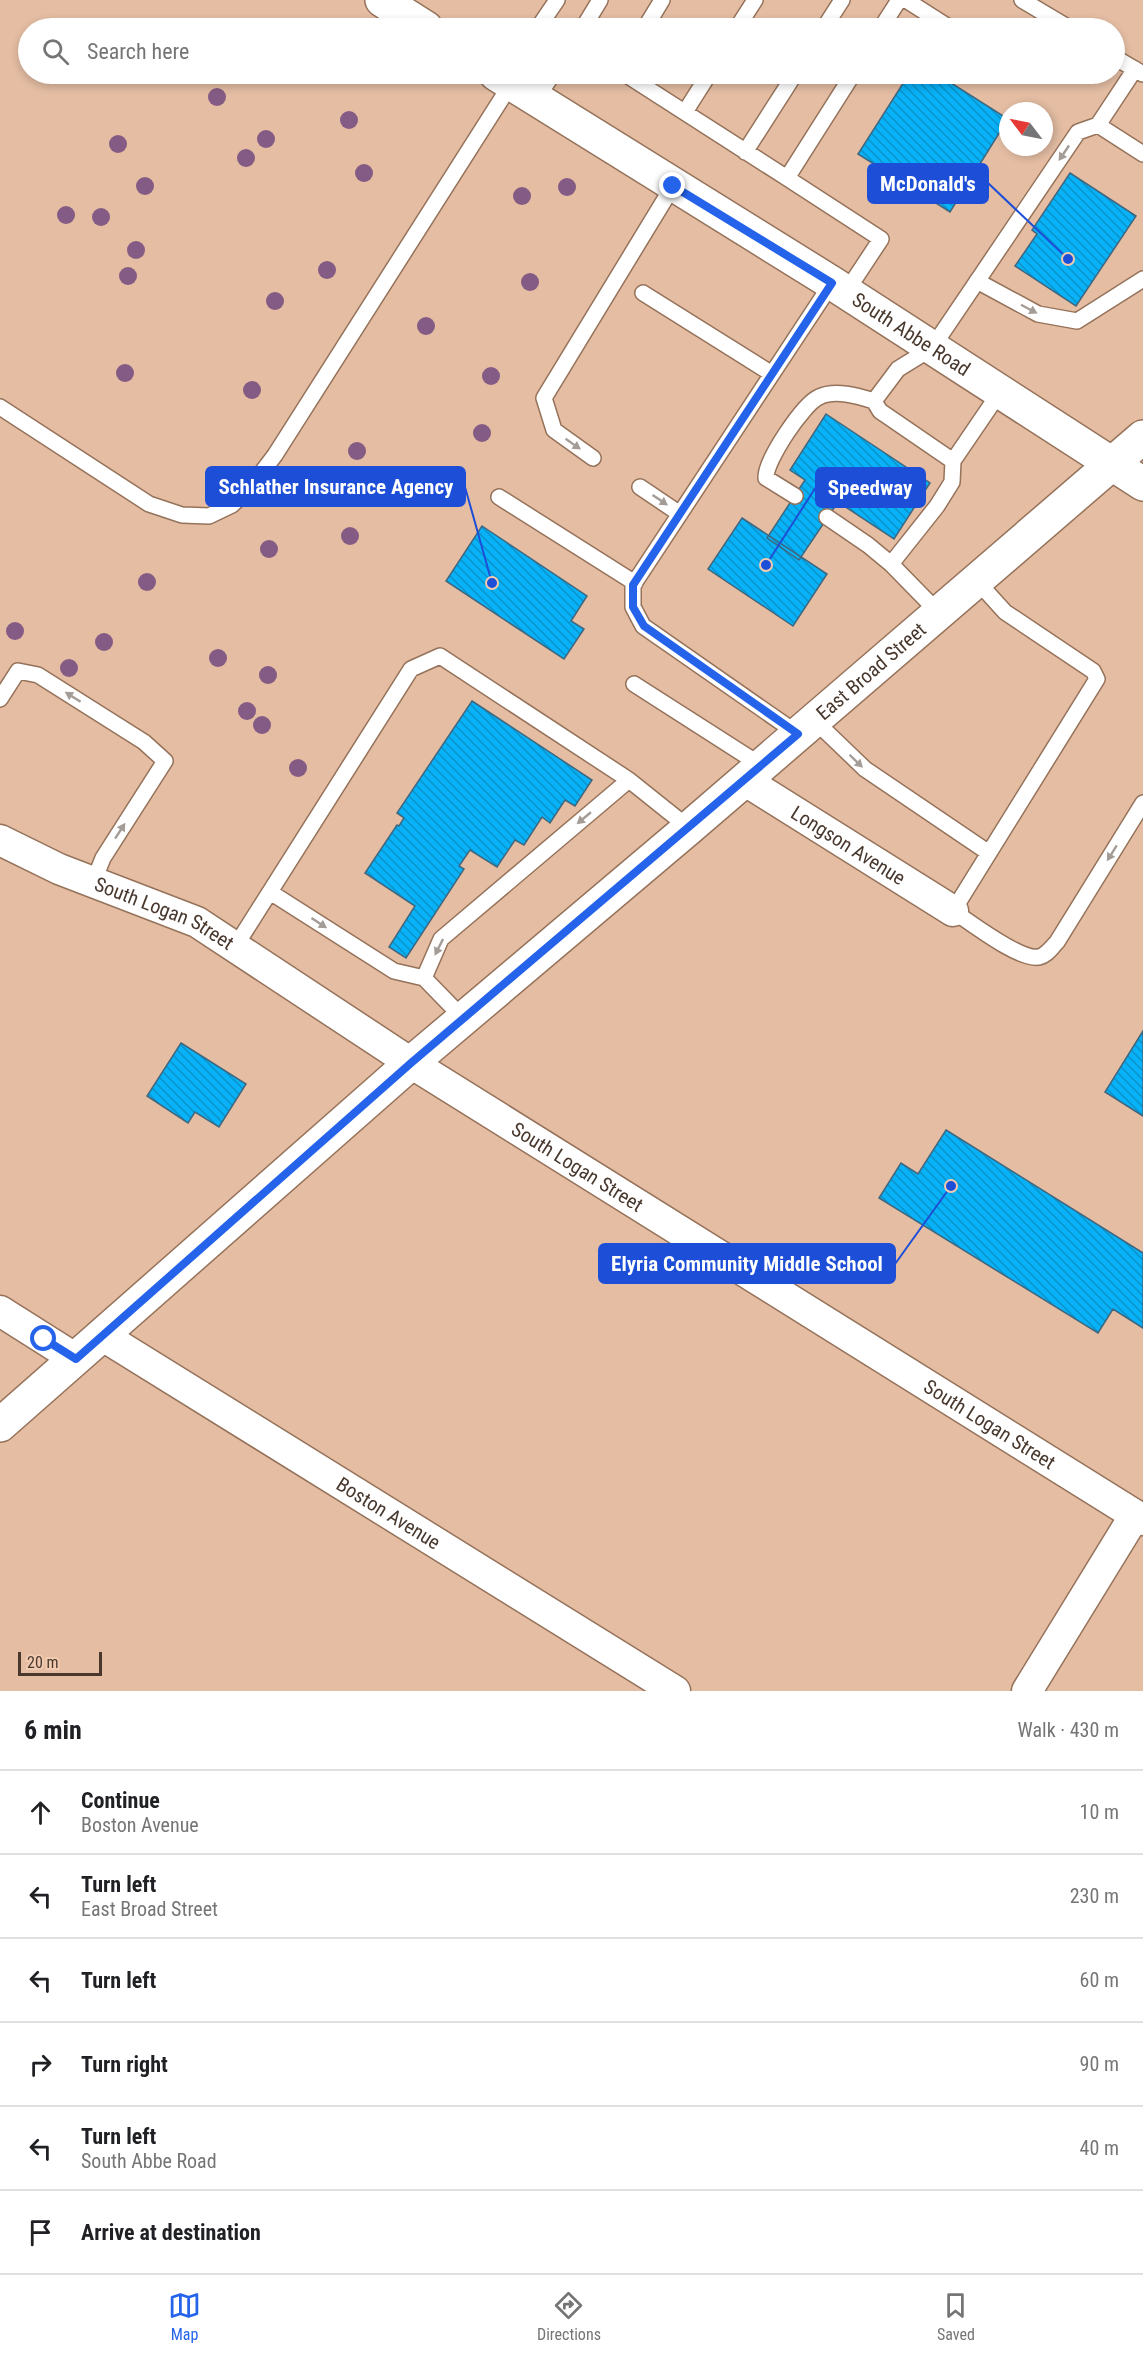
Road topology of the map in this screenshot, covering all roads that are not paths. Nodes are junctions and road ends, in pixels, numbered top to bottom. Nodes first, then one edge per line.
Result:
1 (382, 0) edge
2 (556, 0) edge
3 (600, 0) edge
4 (663, 0) edge
5 (755, 0) edge
6 (842, 0) edge
7 (899, 0) edge
8 (906, 0) edge
9 (1022, 0) edge
10 (1046, 15) junction
11 (410, 18) edge
12 (544, 18) edge
13 (589, 18) edge
14 (651, 18) edge
15 (743, 18) edge
16 (830, 18) edge
17 (887, 18) edge
18 (934, 18) edge
19 (1044, 18) edge
20 (1051, 18) edge
21 (1125, 64) edge
22 (1139, 72) edge
23 (517, 84) edge
24 (523, 84) edge
25 (641, 84) edge
26 (703, 84) edge
27 (789, 84) edge
28 (847, 84) edge
29 (685, 112) junction
30 (1098, 125) junction
31 (745, 152) junction
32 (1143, 154) edge
33 (787, 178) junction
34 (673, 186) junction
35 (1143, 279) edge
36 (977, 281) junction
37 (839, 288) junction
38 (643, 293) dead end
39 (932, 348) junction
40 (772, 374) junction
41 (1000, 392) junction
42 (874, 401) junction
43 (0, 407) edge
44 (1143, 436) edge
45 (593, 458) dead end
46 (953, 461) junction
47 (1112, 464) junction
48 (1143, 484) edge
49 (640, 487) dead end
50 (795, 496) dead end
51 (498, 497) dead end
52 (680, 514) junction
53 (827, 517) dead end
54 (891, 564) junction
55 (976, 580) junction
56 (634, 583) junction
57 (939, 613) junction
58 (634, 684) dead end
59 (0, 699) edge
60 (806, 727) junction
61 (753, 773) junction
62 (628, 780) junction
63 (1143, 803) edge
64 (689, 828) junction
65 (0, 840) edge
66 (989, 853) junction
67 (93, 883) junction
68 (270, 892) junction
69 (953, 911) junction
70 (235, 947) junction
71 (424, 978) junction
72 (463, 1018) junction
73 (411, 1063) junction
74 (0, 1311) edge
75 (103, 1336) junction
76 (76, 1359) junction
77 (0, 1425) edge
78 (1139, 1518) edge
79 (675, 1691) edge
80 (1027, 1691) edge

1 - 11 street
2 - 12 lane
3 - 13 lane
4 - 14 lane
5 - 15 lane
6 - 16 lane
7 - 17 lane
8 - 18 lane
9 - 10 lane
10 - 19 lane
10 - 20 lane
21 - 22 lane
22 - 30 lane
23 - 43 lane
24 - 34 street, South Abbe Road
25 - 29 lane
26 - 29 lane
27 - 31 lane
28 - 33 lane
29 - 31 lane
30 - 32 lane
30 -> 36 lane
31 - 33 lane
33 - 37 lane
34 - 37 street, South Abbe Road
34 -> 45 lane
36 -> 35 lane
36 - 39 lane
37 - 39 street, South Abbe Road
37 - 40 lane
38 - 40 lane
39 - 41 street, South Abbe Road
39 - 42 lane
40 - 52 lane
41 - 46 lane
41 - 47 street, South Abbe Road
42 - 46 lane
42 - 50 lane
44 - 47 street, East Broad Street
46 - 54 lane
47 - 48 street, South Abbe Road
47 - 55 street, East Broad Street
49 -> 52 lane
51 - 56 lane
52 - 56 lane
53 - 54 lane
54 - 57 lane
55 - 57 street, East Broad Street
55 - 66 lane
56 - 60 lane
57 - 60 street, East Broad Street
58 - 61 lane
67 -> 59 lane
60 - 61 street, East Broad Street
60 -> 66 lane
61 - 64 street, East Broad Street
61 - 69 street, Longson Avenue
62 - 64 lane
62 - 68 lane
62 -> 71 lane
63 -> 69 lane
64 - 72 street, East Broad Street
65 - 67 street, South Logan Street
66 - 69 lane
67 - 70 street, South Logan Street
68 - 70 lane
68 -> 71 lane
70 - 73 street, South Logan Street
71 - 72 lane
72 - 73 street, East Broad Street
73 - 75 street, East Broad Street
73 - 78 street, South Logan Street
74 - 76 street
75 - 76 street, East Broad Street
75 - 79 street, Boston Avenue
76 - 77 street, East Broad Street
78 - 80 street

